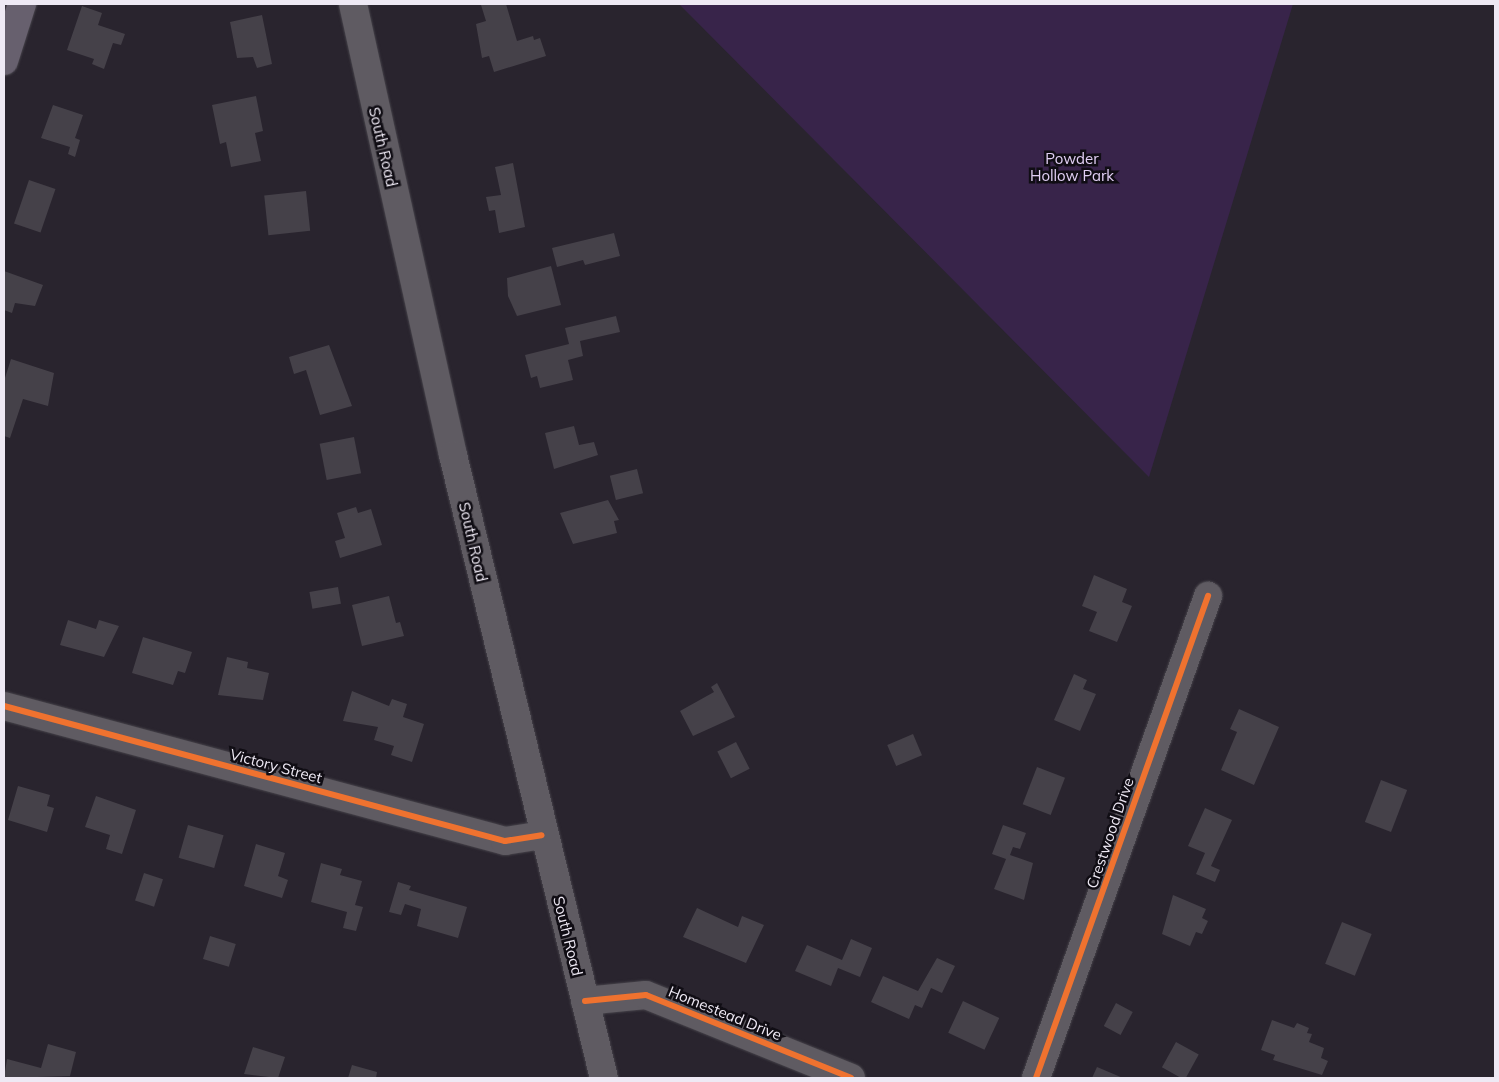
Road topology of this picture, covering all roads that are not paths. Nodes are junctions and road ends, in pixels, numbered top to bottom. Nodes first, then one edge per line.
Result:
1 (22, 4) edge
2 (353, 4) edge
3 (4, 61) edge
4 (1208, 596) dead end
5 (4, 706) edge
6 (542, 835) junction
7 (584, 1001) junction
8 (604, 1078) edge
9 (851, 1078) edge
10 (1036, 1078) edge

1 - 3 main road
2 - 6 street, South Road
4 - 10 street, Crestwood Drive
5 - 6 street, Victory Street
6 - 7 street, South Road
7 - 8 street, South Road
7 - 9 street, Homestead Drive

